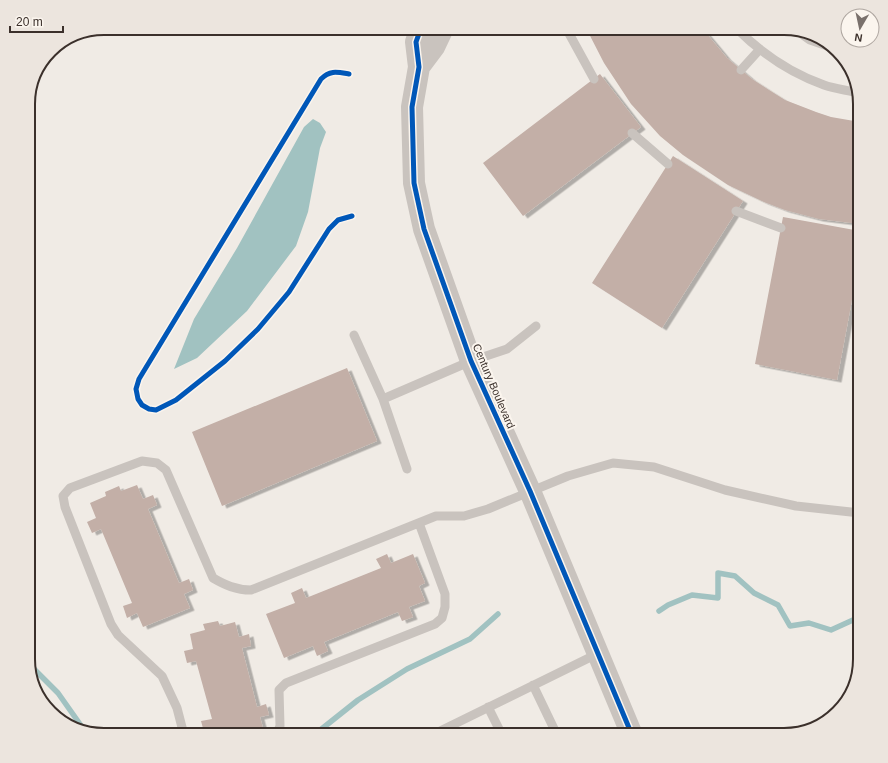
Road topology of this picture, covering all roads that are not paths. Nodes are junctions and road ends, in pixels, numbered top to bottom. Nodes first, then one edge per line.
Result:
1 (418, 35) edge
2 (440, 35) edge
3 (570, 35) edge
4 (744, 35) edge
5 (760, 49) junction
6 (418, 67) junction
7 (740, 70) dead end
8 (594, 79) dead end
9 (852, 92) edge
10 (632, 134) dead end
11 (668, 164) dead end
12 (736, 211) dead end
13 (781, 228) dead end
14 (536, 326) dead end
15 (354, 335) dead end
16 (471, 361) junction
17 (383, 399) junction
18 (407, 469) dead end
19 (530, 491) junction
20 (853, 512) edge
21 (419, 523) junction
22 (599, 653) junction
23 (533, 685) junction
24 (488, 707) junction
25 (182, 728) edge
26 (279, 728) edge
27 (448, 728) edge
28 (498, 728) edge
29 (554, 728) edge
30 (629, 728) edge

1 - 6 street, Century Boulevard
2 - 6 street
3 - 8 lane
4 - 5 lane
5 - 7 lane
5 - 9 lane
6 - 16 street, Century Boulevard
10 - 11 lane
12 - 13 lane
14 - 16 lane
15 - 17 lane
16 - 17 lane
16 - 19 street, Century Boulevard
17 - 18 lane
19 - 20 lane
19 - 21 lane
19 - 22 street, Century Boulevard
21 - 25 lane
21 - 26 lane
22 - 23 lane
22 - 30 street, Century Boulevard
23 - 24 lane
23 - 29 lane
24 - 27 lane
24 - 28 lane

